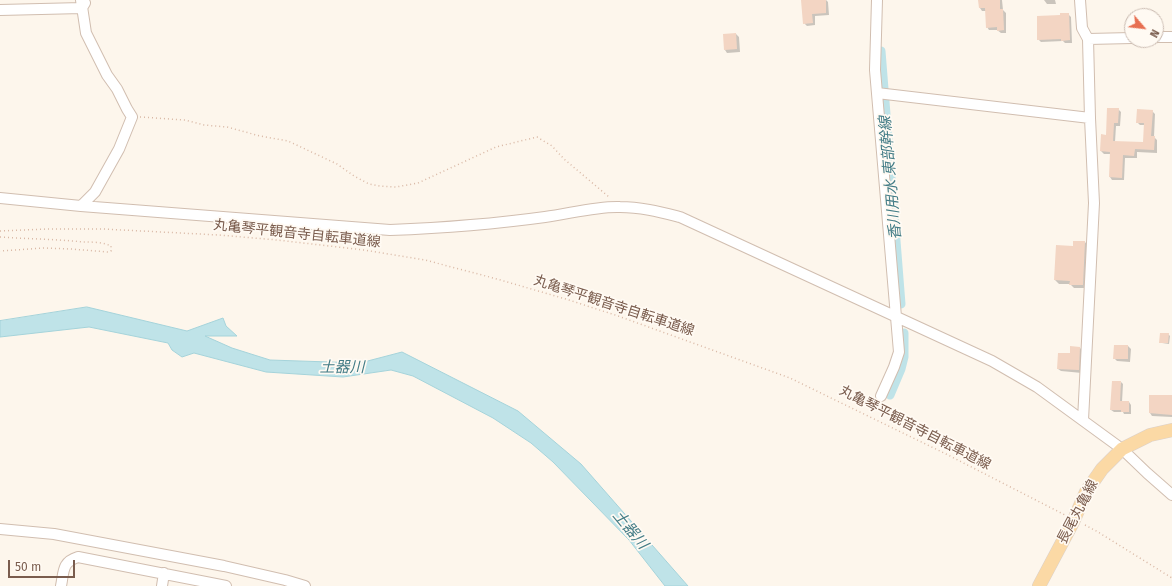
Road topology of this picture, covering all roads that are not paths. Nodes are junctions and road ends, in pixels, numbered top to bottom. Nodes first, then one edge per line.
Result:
1 (877, 0) edge
2 (1080, 0) edge
3 (83, 3) edge
4 (0, 10) edge
5 (1124, 38) edge
6 (1088, 39) junction
7 (877, 93) junction
8 (1090, 118) junction
9 (0, 198) edge
10 (81, 206) junction
11 (896, 317) junction
12 (881, 396) dead end
13 (1083, 420) junction
14 (1172, 430) edge
15 (1122, 449) junction
16 (1172, 494) edge
17 (0, 529) edge
18 (164, 573) junction
19 (61, 586) edge
20 (162, 586) edge
21 (226, 586) edge
22 (306, 586) edge
23 (1039, 586) edge

1 - 7 street
2 - 6 street
3 - 4 street
3 - 10 street
5 - 6 street
6 - 8 street
7 - 8 street
7 - 11 street
8 - 13 street
9 - 10 street
10 - 11 street
11 - 12 street
11 - 13 street
13 - 15 street
14 - 15 main road, 長尾丸亀線
15 - 16 street
15 - 23 main road, 長尾丸亀線
17 - 22 street
18 - 19 street
18 - 20 street
18 - 21 street

